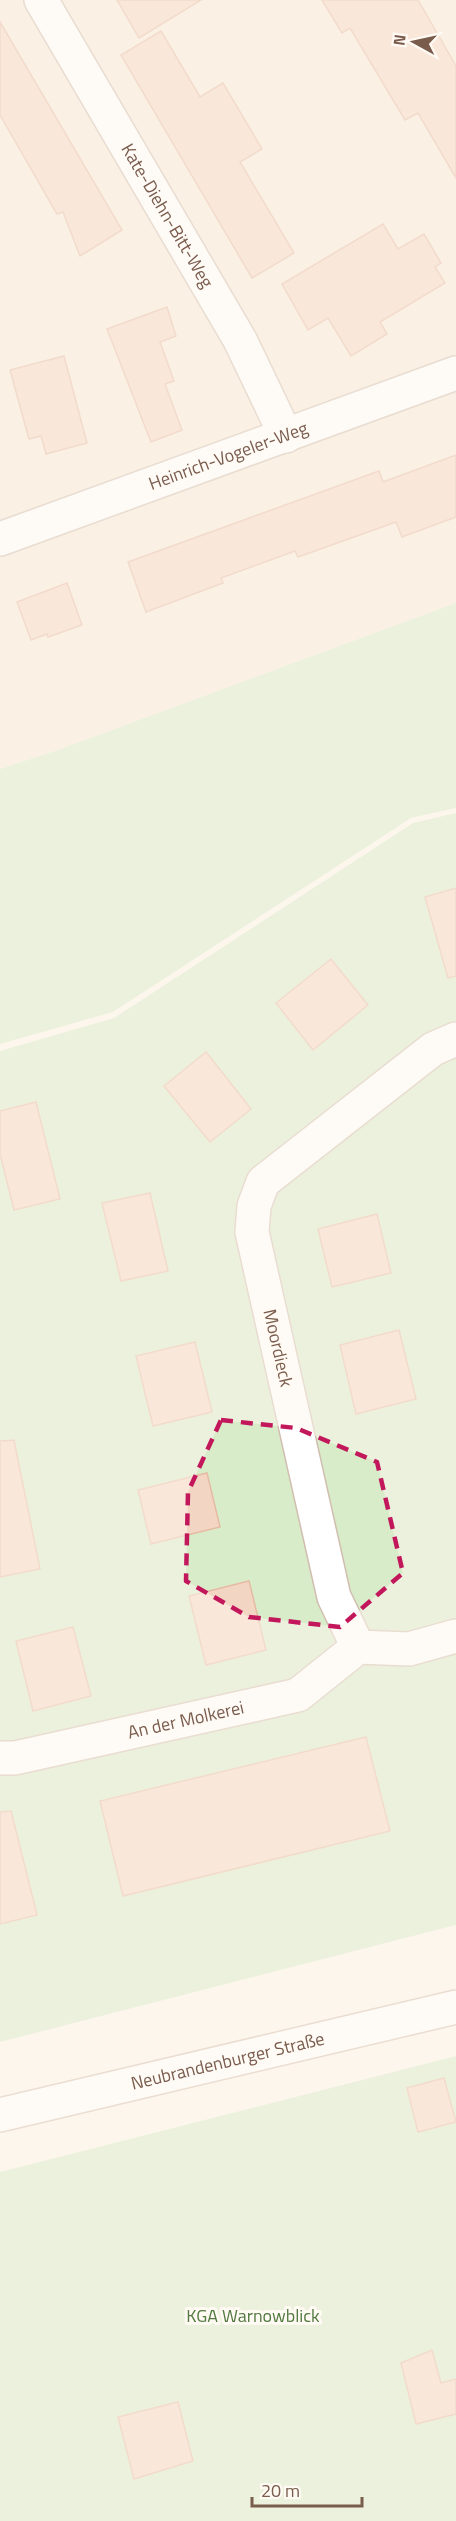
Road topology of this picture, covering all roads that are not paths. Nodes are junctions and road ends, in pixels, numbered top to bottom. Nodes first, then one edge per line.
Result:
1 (41, 0) edge
2 (456, 374) edge
3 (286, 436) junction
4 (0, 539) edge
5 (456, 1039) edge
6 (456, 1636) edge
7 (358, 1647) junction
8 (0, 1758) edge
9 (456, 2007) edge
10 (0, 2115) edge

1 - 3 street, Kate-Diehn-Bitt-Weg
2 - 3 street, Heinrich-Vogeler-Weg
3 - 4 street, Heinrich-Vogeler-Weg
5 - 7 street, Moordieck
6 - 7 street
7 - 8 street, An der Molkerei
9 - 10 street, Neubrandenburger Straße

